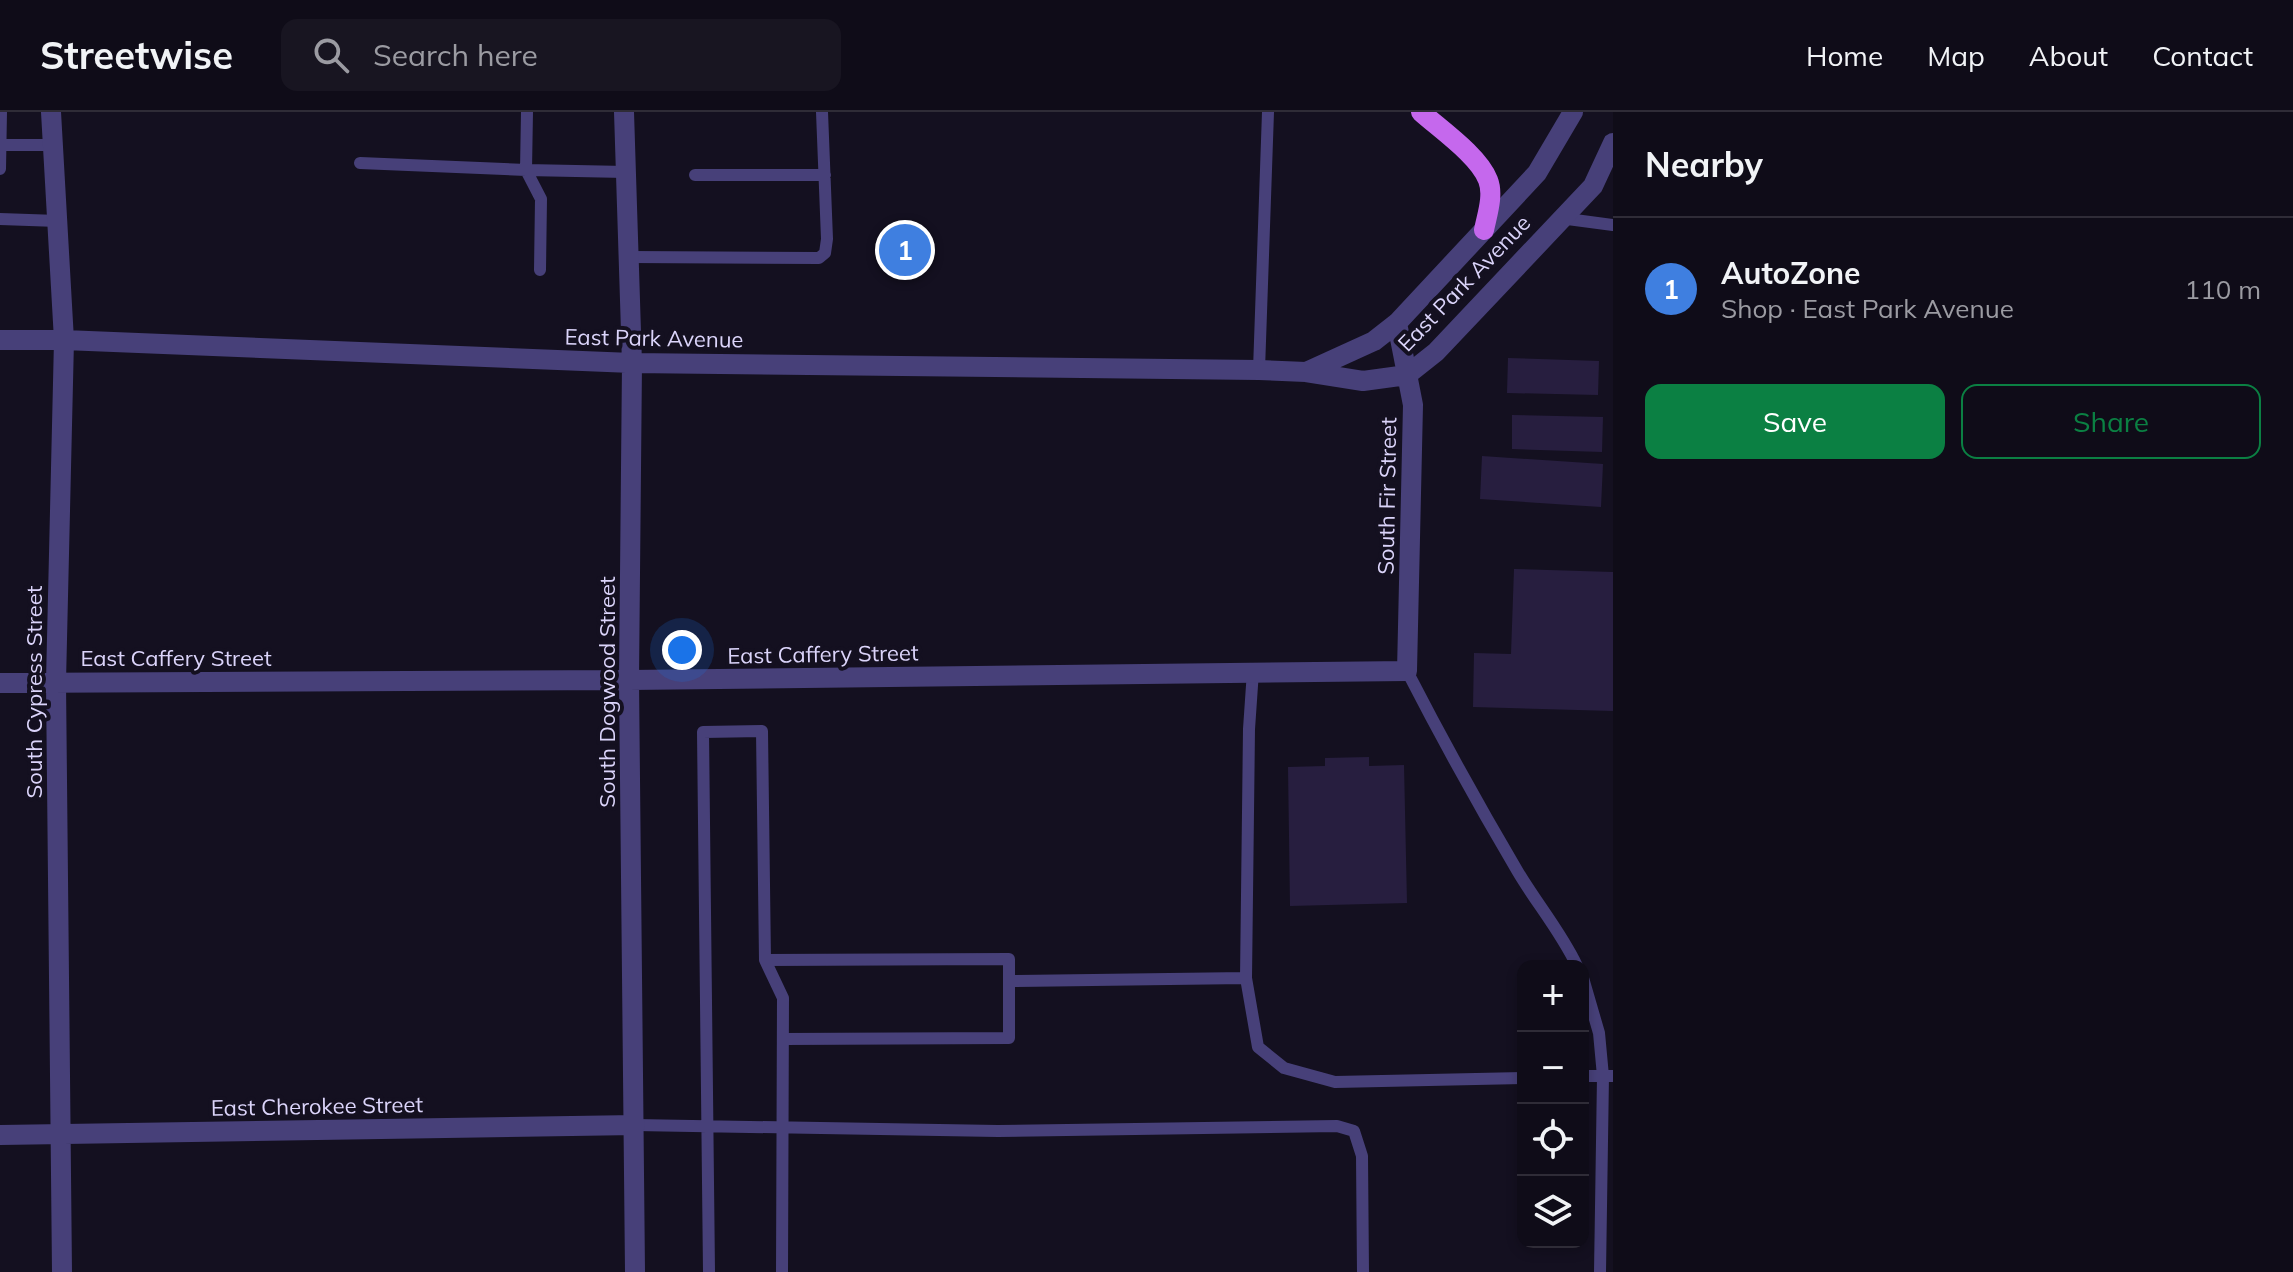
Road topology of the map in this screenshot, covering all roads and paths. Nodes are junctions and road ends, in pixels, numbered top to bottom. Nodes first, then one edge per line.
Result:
1 (1, 112) edge
2 (51, 112) edge
3 (527, 112) edge
4 (624, 112) edge
5 (822, 112) edge
6 (1268, 112) edge
7 (1421, 112) edge
8 (1573, 112) edge
9 (1613, 143) edge
10 (0, 145) edge
11 (53, 145) junction
12 (360, 163) dead end
13 (0, 169) edge
14 (526, 170) junction
15 (626, 172) junction
16 (695, 175) dead end
17 (825, 175) junction
18 (1560, 218) junction
19 (0, 219) edge
20 (58, 221) junction
21 (1613, 225) edge
22 (1484, 230) junction
23 (629, 257) junction
24 (540, 270) dead end
25 (1397, 323) junction
26 (0, 340) edge
27 (64, 340) junction
28 (632, 363) junction
29 (1259, 370) junction
30 (1306, 372) junction
31 (1407, 375) junction
32 (1253, 671) junction
33 (1407, 671) junction
34 (629, 680) junction
35 (56, 682) junction
36 (0, 683) edge
37 (765, 960) junction
38 (1574, 960) edge
39 (1246, 978) junction
40 (1009, 981) junction
41 (1589, 999) edge
42 (784, 1039) junction
43 (1608, 1076) edge
44 (1517, 1078) edge
45 (635, 1125) junction
46 (709, 1125) junction
47 (782, 1127) junction
48 (0, 1135) edge
49 (63, 1135) junction
50 (1607, 1244) edge
51 (62, 1272) edge
52 (635, 1272) edge
53 (709, 1272) edge
54 (782, 1272) edge
55 (1363, 1272) edge
56 (1600, 1272) edge

1 - 10 lane
2 - 11 street, South Cypress Street
3 - 14 lane
4 - 15 street, South Dogwood Street
5 - 17 lane
6 - 29 lane
7 - 22 main road
8 - 22 street, East Park Avenue
9 - 18 street, East Park Avenue
10 - 11 lane
10 - 13 lane
11 - 20 street, South Cypress Street
12 - 14 lane
14 - 15 lane
14 - 24 lane
15 - 23 street, South Dogwood Street
16 - 17 lane
17 - 23 lane
18 - 21 lane
18 - 31 street, East Park Avenue
19 - 20 lane
20 - 27 street, South Cypress Street
22 - 25 street, East Park Avenue
23 - 28 street, South Dogwood Street
25 - 30 street, East Park Avenue
25 - 31 street, South Fir Street
26 - 27 street, East Park Avenue
27 - 28 street, East Park Avenue
27 - 35 street, South Cypress Street
28 - 29 street, East Park Avenue
28 - 34 street, South Dogwood Street
29 - 30 street, East Park Avenue
30 - 31 street, East Park Avenue
31 - 33 street, South Fir Street
32 - 33 street, East Caffery Street
32 - 34 street, East Caffery Street
32 - 39 lane
33 - 38 lane
34 - 35 street, East Caffery Street
34 - 45 street, South Dogwood Street
35 - 36 street, East Caffery Street
35 - 49 street, South Cypress Street
37 - 40 lane
37 - 42 lane
37 - 46 lane
39 - 40 lane
39 - 44 lane
40 - 42 lane
41 - 43 lane
42 - 47 lane
43 - 50 lane
45 - 46 lane
45 - 49 street, East Cherokee Street
45 - 52 street, South Dogwood Street
46 - 47 lane
46 - 53 lane
47 - 54 lane
47 - 55 lane
48 - 49 street, East Cherokee Street
49 - 51 street, South Cypress Street
50 - 56 lane

